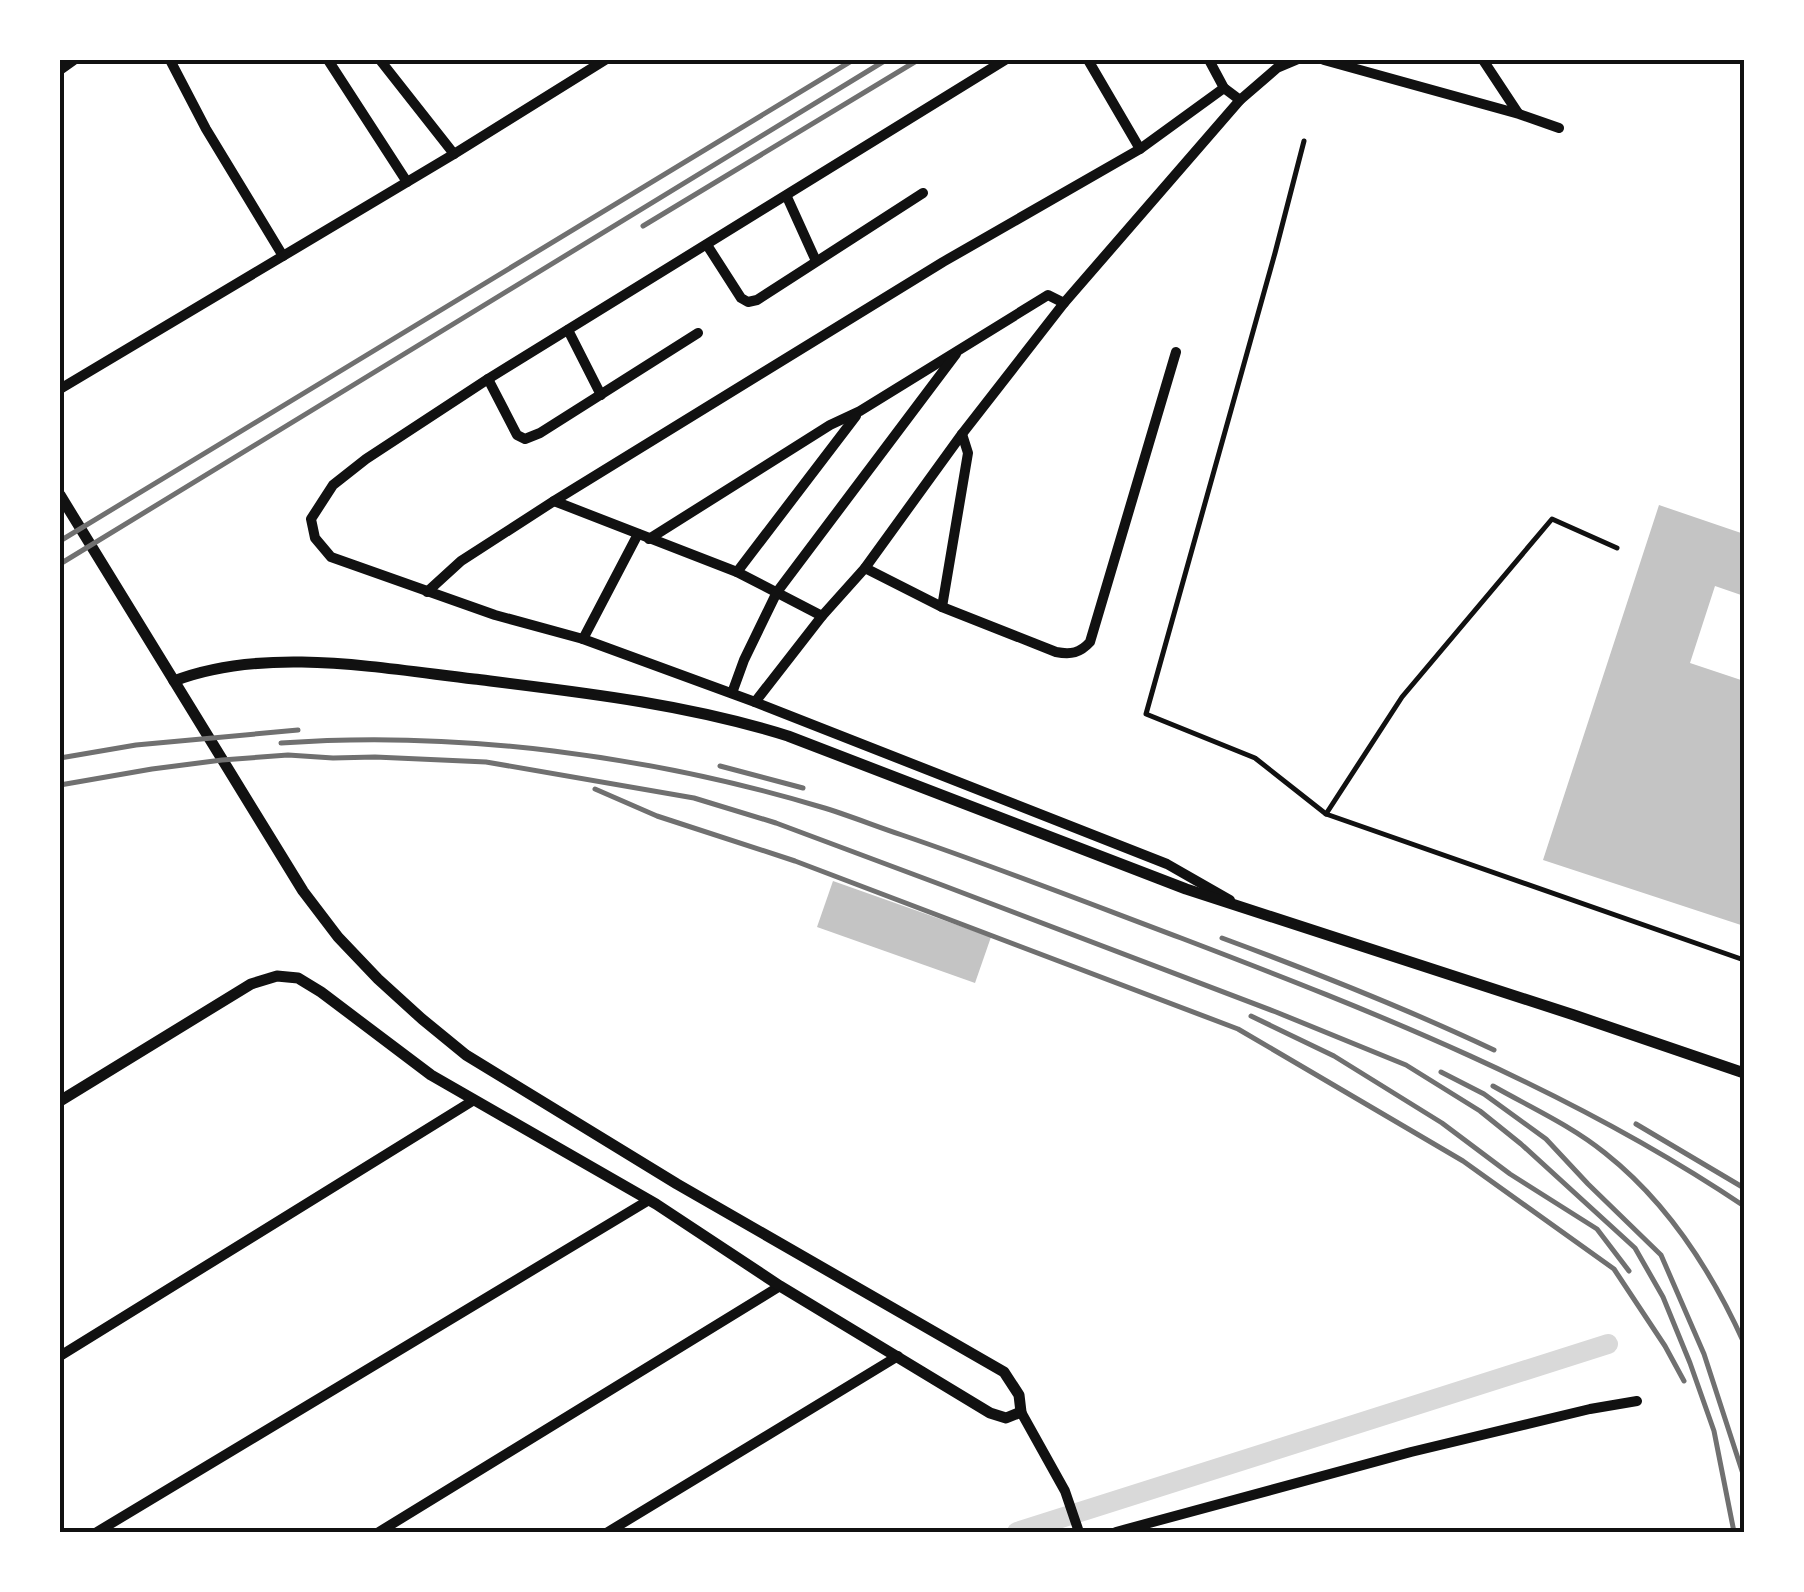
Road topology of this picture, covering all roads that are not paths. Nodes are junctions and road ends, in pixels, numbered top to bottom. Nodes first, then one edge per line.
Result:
1 (74, 60) edge
2 (170, 60) edge
3 (328, 60) edge
4 (380, 60) edge
5 (605, 60) edge
6 (1004, 60) edge
7 (1088, 60) edge
8 (1209, 60) edge
9 (1296, 60) edge
10 (1324, 60) edge
11 (1482, 60) edge
12 (1274, 64) edge
13 (60, 70) edge
14 (1224, 88) junction
15 (1240, 100) junction
16 (1518, 114) junction
17 (1559, 128) dead end
18 (1304, 141) dead end
19 (1140, 149) junction
20 (454, 154) junction
21 (407, 182) junction
22 (923, 193) dead end
23 (787, 196) junction
24 (707, 245) junction
25 (282, 256) junction
26 (816, 261) junction
27 (1064, 303) junction
28 (568, 330) junction
29 (698, 333) dead end
30 (961, 348) junction
31 (1176, 352) dead end
32 (488, 379) junction
33 (60, 389) edge
34 (601, 395) junction
35 (860, 411) junction
36 (962, 434) junction
37 (60, 495) edge
38 (554, 501) junction
39 (644, 537) junction
40 (1617, 548) dead end
41 (865, 568) junction
42 (737, 572) junction
43 (427, 592) junction
44 (777, 592) junction
45 (942, 607) junction
46 (822, 616) junction
47 (583, 640) junction
48 (174, 681) junction
49 (732, 694) junction
50 (754, 702) junction
51 (1326, 814) junction
52 (1242, 907) junction
53 (1744, 960) edge
54 (1744, 1073) edge
55 (474, 1100) junction
56 (60, 1101) edge
57 (649, 1200) junction
58 (780, 1286) junction
59 (60, 1356) edge
60 (898, 1356) junction
61 (1638, 1401) dead end
62 (1021, 1412) junction
63 (1078, 1529) edge
64 (97, 1532) edge
65 (379, 1532) edge
66 (608, 1532) edge
67 (1116, 1532) edge

1 - 13 street
2 - 25 street
3 - 21 street
4 - 20 street
5 - 20 street
6 - 23 street
7 - 19 street
8 - 14 street
9 - 12 street
10 - 16 street
11 - 16 street
12 - 15 street
14 - 15 street
14 - 19 street
15 - 27 street
16 - 17 street
18 - 51 lane
19 - 38 street
20 - 21 street
21 - 25 street
22 - 26 street
23 - 24 street
23 - 26 street
24 - 26 street
24 - 28 street
25 - 33 street
27 - 30 street
27 - 36 street
28 - 32 street
28 - 34 street
29 - 34 street
30 - 35 street
30 - 44 street
31 - 45 street
32 - 34 street
32 - 43 street
35 - 39 street
35 - 42 street
36 - 41 street
36 - 45 street
37 - 48 street
38 - 39 street
38 - 43 street
39 - 42 street
39 - 47 street
40 - 51 lane
41 - 45 street
41 - 46 street
42 - 44 street
43 - 47 street
44 - 46 street
44 - 49 street
46 - 50 street
47 - 49 street
48 - 52 street
48 - 62 street
49 - 50 street
50 - 52 street
51 - 53 lane
52 - 54 street
55 - 56 street
55 - 57 street
55 - 59 street
57 - 58 street
57 - 64 street
58 - 60 street
58 - 65 street
60 - 62 street
60 - 66 street
61 - 67 street
62 - 63 street

